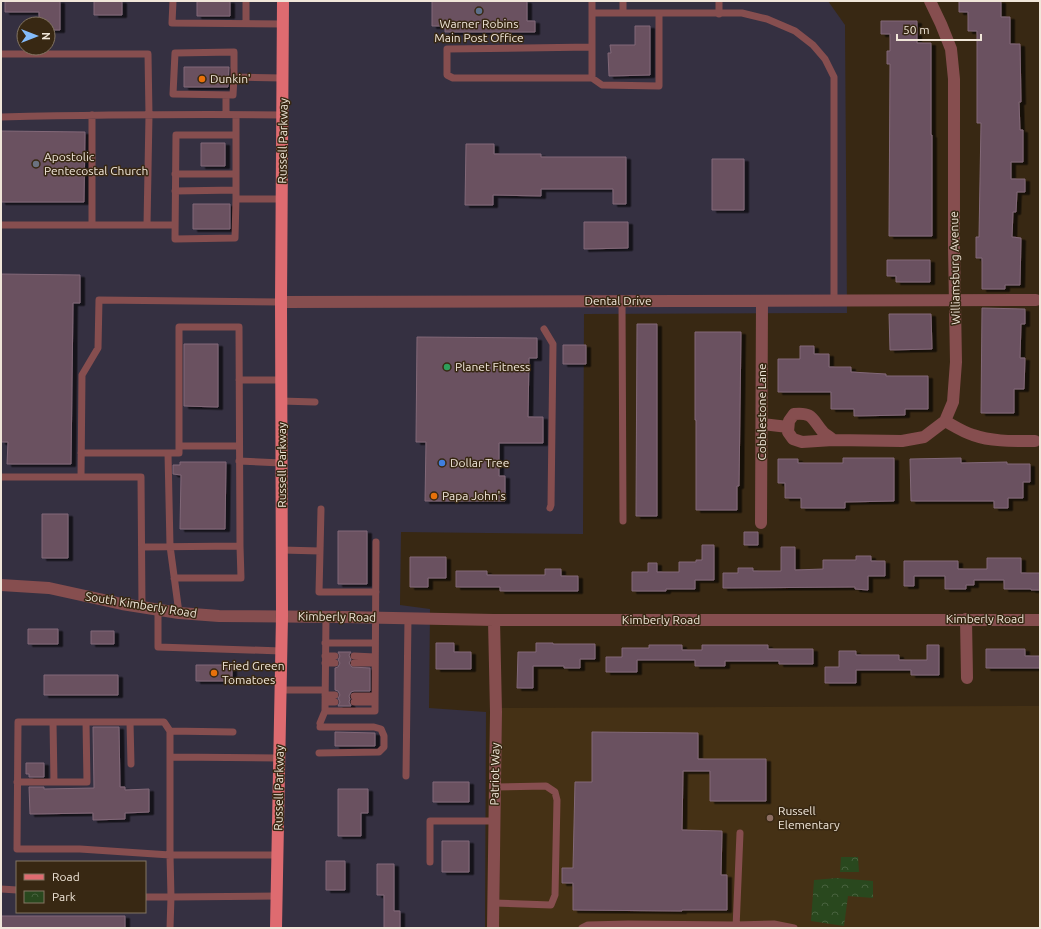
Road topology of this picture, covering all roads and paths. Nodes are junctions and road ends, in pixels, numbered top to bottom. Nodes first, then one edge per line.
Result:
1 (173, 1) edge
2 (246, 1) edge
3 (283, 1) edge
4 (592, 1) edge
5 (623, 1) edge
6 (719, 1) edge
7 (930, 1) edge
8 (592, 14) junction
9 (623, 14) junction
10 (659, 14) junction
11 (719, 14) junction
12 (246, 23) junction
13 (283, 24) junction
14 (592, 47) junction
15 (1, 54) edge
16 (234, 78) junction
17 (284, 78) junction
18 (592, 78) junction
19 (226, 95) junction
20 (226, 114) junction
21 (92, 115) junction
22 (149, 115) junction
23 (236, 115) junction
24 (283, 115) junction
25 (1, 117) edge
26 (236, 135) junction
27 (175, 174) junction
28 (236, 174) junction
29 (175, 190) junction
30 (236, 190) junction
31 (236, 199) junction
32 (282, 199) junction
33 (1, 225) edge
34 (92, 225) junction
35 (147, 225) junction
36 (175, 225) junction
37 (1036, 300) dead end
38 (622, 301) junction
39 (762, 301) junction
40 (834, 301) junction
41 (955, 301) junction
42 (282, 302) junction
43 (544, 329) dead end
44 (239, 380) junction
45 (282, 380) junction
46 (282, 401) junction
47 (315, 402) dead end
48 (945, 421) junction
49 (762, 424) junction
50 (788, 427) junction
51 (833, 440) junction
52 (1035, 441) dead end
53 (179, 446) junction
54 (239, 446) junction
55 (81, 453) junction
56 (168, 453) junction
57 (239, 461) junction
58 (282, 463) junction
59 (1, 477) edge
60 (81, 477) junction
61 (550, 508) dead end
62 (320, 509) dead end
63 (623, 521) dead end
64 (761, 522) dead end
65 (376, 542) dead end
66 (170, 546) junction
67 (240, 546) junction
68 (142, 547) junction
69 (282, 550) junction
70 (320, 551) junction
71 (174, 578) junction
72 (1, 585) edge
73 (376, 592) junction
74 (142, 607) junction
75 (158, 610) junction
76 (179, 613) junction
77 (282, 616) junction
78 (326, 617) junction
79 (375, 618) junction
80 (408, 618) junction
81 (966, 619) junction
82 (494, 620) junction
83 (1040, 620) edge
84 (325, 643) junction
85 (375, 643) junction
86 (282, 651) junction
87 (325, 660) junction
88 (335, 660) dead end
89 (354, 660) dead end
90 (375, 660) junction
91 (967, 678) dead end
92 (281, 690) junction
93 (325, 696) junction
94 (335, 699) dead end
95 (354, 699) dead end
96 (375, 699) junction
97 (325, 711) junction
98 (53, 722) junction
99 (86, 722) junction
100 (130, 722) junction
101 (170, 731) junction
102 (233, 732) dead end
103 (319, 754) dead end
104 (170, 757) junction
105 (279, 758) junction
106 (131, 764) dead end
107 (406, 776) dead end
108 (18, 782) junction
109 (54, 782) junction
110 (495, 787) junction
111 (495, 821) junction
112 (740, 833) dead end
113 (170, 855) junction
114 (278, 855) junction
115 (430, 862) dead end
116 (1, 890) edge
117 (16, 890) edge
118 (277, 896) junction
119 (146, 897) edge
120 (171, 897) junction
121 (494, 903) junction
122 (736, 926) edge
123 (170, 928) edge
124 (276, 928) edge
125 (493, 928) edge
126 (582, 928) edge
127 (794, 928) edge

1 - 12 lane
2 - 12 lane
3 - 13 main road, Russell Parkway
4 - 8 lane
5 - 9 lane
6 - 11 lane
7 - 41 street, Williamsburg Avenue
8 - 9 lane
8 - 14 lane
9 - 10 lane
10 - 11 lane
10 - 18 lane
11 - 40 lane
12 - 13 lane
13 - 17 main road, Russell Parkway
14 - 18 lane
14 - 18 lane
15 - 22 lane
16 - 17 lane
16 - 19 lane
16 - 19 lane
17 - 24 main road, Russell Parkway
19 - 20 lane
20 - 22 lane
20 - 23 lane
21 - 22 lane
21 - 25 lane
21 - 34 lane
22 - 35 lane
23 - 24 lane
23 - 26 lane
24 - 32 main road, Russell Parkway
26 - 27 lane
26 - 28 lane
27 - 28 lane
27 - 29 lane
28 - 30 lane
29 - 30 lane
29 - 36 lane
30 - 31 lane
31 - 32 lane
31 - 36 lane
32 - 42 main road, Russell Parkway
33 - 34 lane
34 - 35 lane
35 - 36 lane
37 - 41 street, Dental Drive
38 - 39 street, Dental Drive
38 - 42 street, Dental Drive
38 - 63 lane
39 - 40 street, Dental Drive
39 - 49 street, Cobblestone Lane
40 - 41 street, Dental Drive
41 - 48 street, Williamsburg Avenue
42 - 45 main road, Russell Parkway
42 - 55 lane
43 - 61 lane
44 - 45 lane
44 - 53 lane
44 - 54 lane
45 - 46 main road, Russell Parkway
46 - 47 lane
46 - 58 main road, Russell Parkway
48 - 51 street, Williamsburg Avenue
48 - 52 street
49 - 50 street
49 - 64 street, Cobblestone Lane
50 - 51 street, Williamsburg Avenue
50 - 51 street
53 - 54 lane
53 - 56 lane
54 - 57 lane
55 - 56 lane
55 - 60 lane
56 - 66 lane
57 - 58 lane
57 - 67 lane
58 - 69 main road, Russell Parkway
59 - 60 lane
60 - 68 lane
62 - 70 lane
65 - 73 lane
66 - 67 lane
66 - 68 lane
66 - 71 lane
67 - 71 lane
68 - 74 lane
69 - 70 lane
69 - 77 main road, Russell Parkway
70 - 73 lane
71 - 76 lane
72 - 74 street, South Kimberly Road
73 - 79 lane
74 - 75 street, South Kimberly Road
75 - 76 street, South Kimberly Road
75 - 86 lane
76 - 77 street, South Kimberly Road
77 - 78 street, Kimberly Road
77 - 86 main road, Russell Parkway
78 - 79 street, Kimberly Road
78 - 84 lane
79 - 80 street, Kimberly Road
79 - 85 lane
80 - 82 street, Kimberly Road
80 - 107 lane
81 - 82 street, Kimberly Road
81 - 83 street, Kimberly Road
81 - 91 street
82 - 110 street, Patriot Way
84 - 85 lane
84 - 87 lane
85 - 90 lane
86 - 92 main road, Russell Parkway
87 - 88 lane
87 - 93 lane
89 - 90 lane
90 - 96 lane
92 - 93 lane
92 - 105 main road, Russell Parkway
93 - 94 lane
93 - 97 lane
95 - 96 lane
96 - 97 lane
97 - 103 lane
98 - 99 lane
98 - 108 lane
98 - 109 lane
99 - 100 lane
99 - 109 lane
100 - 101 lane
100 - 106 lane
101 - 102 lane
101 - 104 lane
104 - 105 lane
104 - 113 lane
105 - 114 main road, Russell Parkway
108 - 109 lane
108 - 113 lane
110 - 111 street, Patriot Way
110 - 121 lane
111 - 115 lane
111 - 121 street, Patriot Way
112 - 122 lane
113 - 114 lane
113 - 120 lane
114 - 118 main road, Russell Parkway
116 - 117 lane
118 - 120 lane
118 - 124 main road, Russell Parkway
119 - 120 lane
120 - 123 lane
121 - 125 street, Patriot Way
122 - 126 lane
122 - 127 lane

